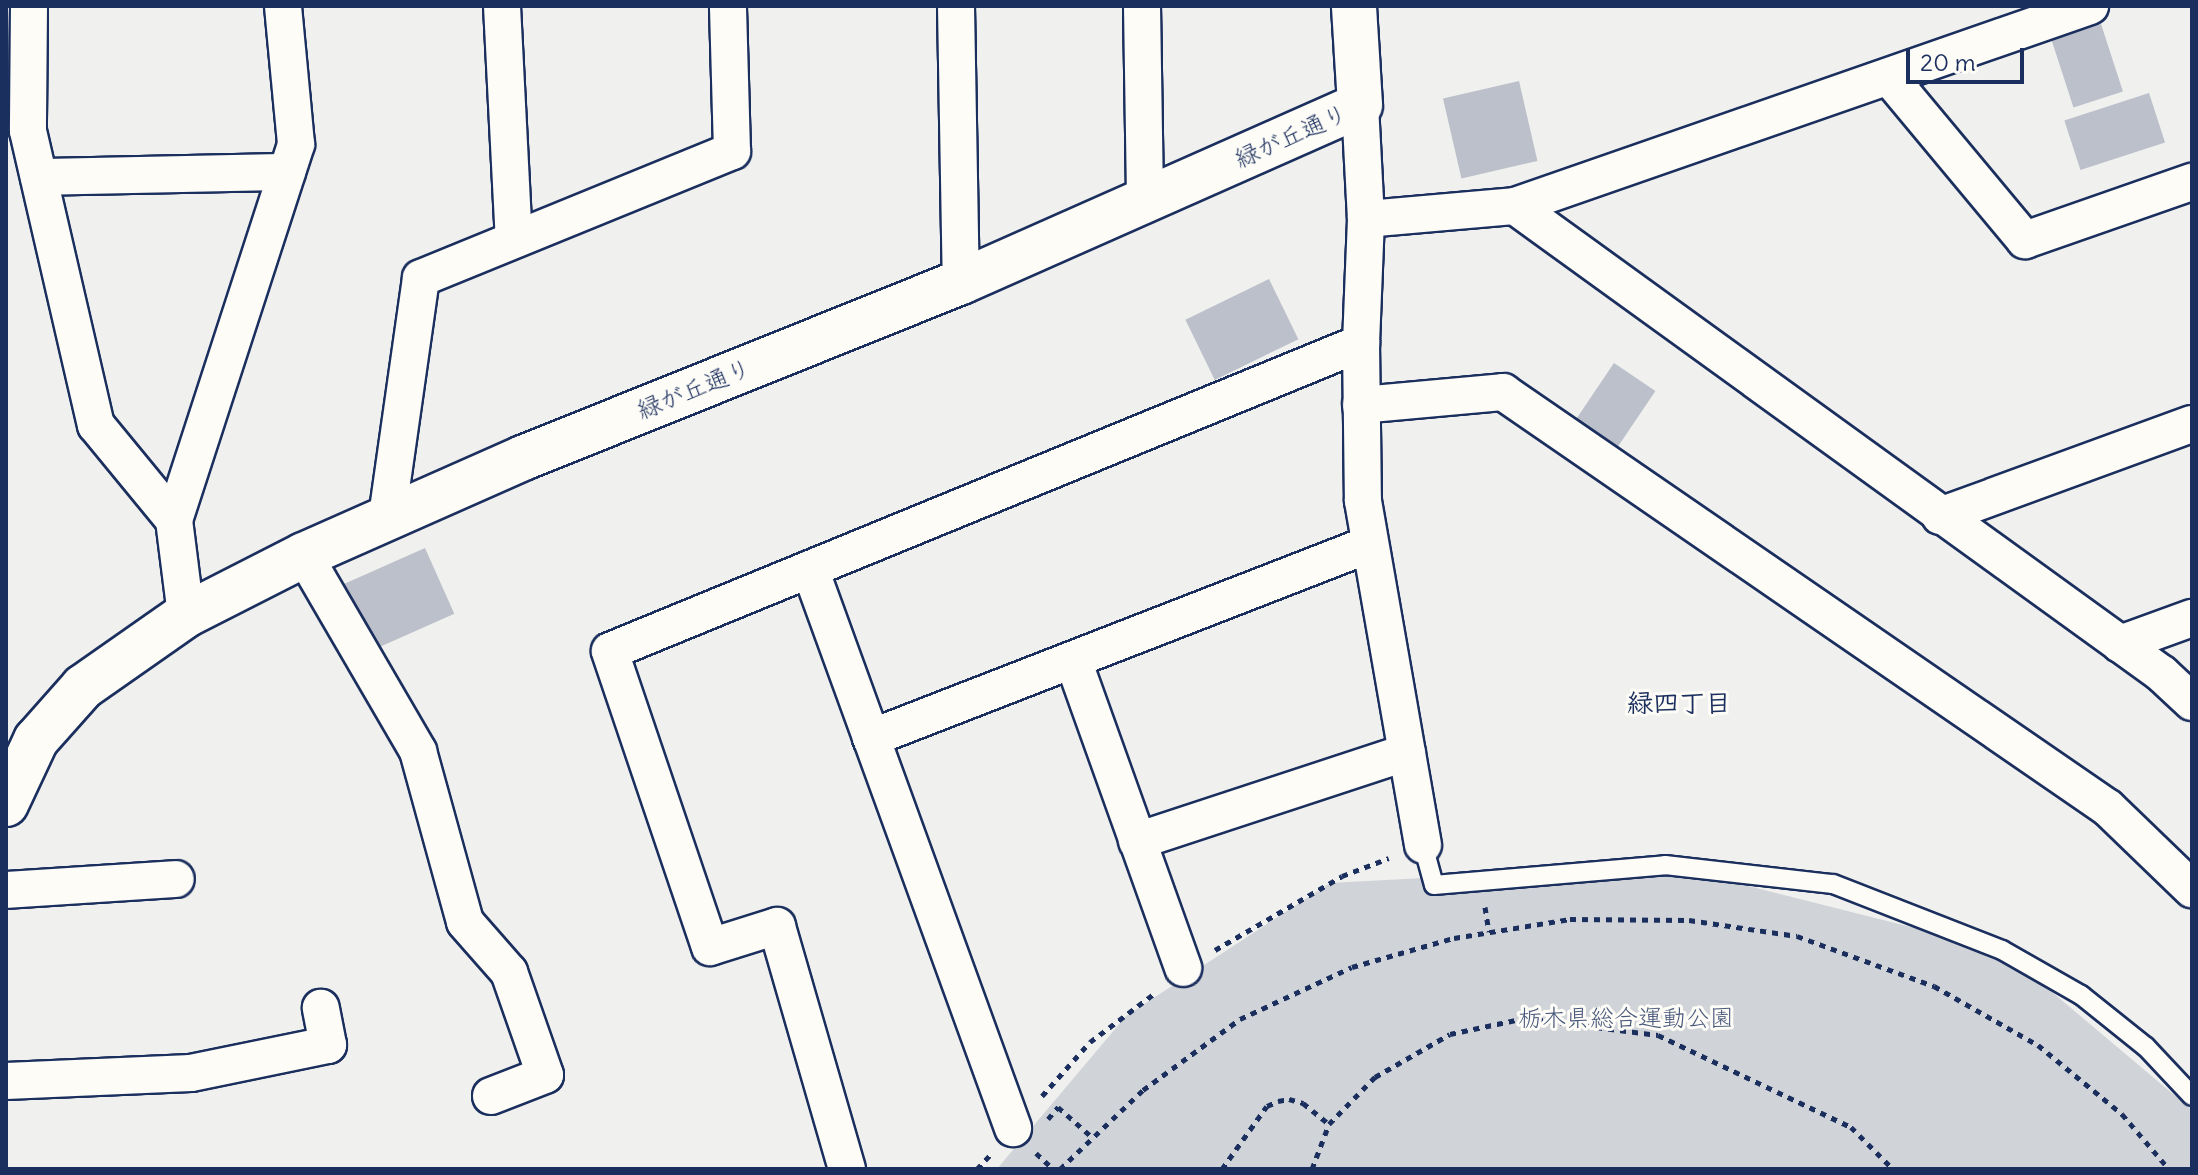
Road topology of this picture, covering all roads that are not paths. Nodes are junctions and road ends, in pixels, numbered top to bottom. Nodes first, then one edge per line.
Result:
1 (29, 6) edge
2 (37, 6) edge
3 (283, 6) edge
4 (502, 6) edge
5 (728, 6) edge
6 (956, 6) edge
7 (1142, 6) edge
8 (1354, 6) edge
9 (2090, 6) edge
10 (2045, 14) edge
11 (1890, 78) junction
12 (1360, 105) junction
13 (287, 172) junction
14 (39, 177) junction
15 (2192, 182) edge
16 (1145, 201) junction
17 (1515, 206) junction
18 (1366, 219) junction
19 (514, 239) junction
20 (961, 282) junction
21 (1361, 343) junction
22 (1361, 405) junction
23 (2192, 424) edge
24 (1940, 516) junction
25 (387, 517) junction
26 (174, 520) junction
27 (1370, 544) junction
28 (304, 555) junction
29 (810, 569) junction
30 (186, 615) junction
31 (2192, 618) edge
32 (2120, 644) junction
33 (1073, 660) junction
34 (2192, 702) edge
35 (871, 738) junction
36 (1407, 752) junction
37 (6, 804) edge
38 (1137, 841) junction
39 (1423, 845) joint
40 (176, 879) dead end
41 (2192, 889) edge
42 (6, 890) edge
43 (1183, 968) dead end
44 (321, 1008) dead end
45 (6, 1081) edge
46 (491, 1096) dead end
47 (2192, 1096) edge
48 (1013, 1128) dead end
49 (847, 1169) edge

1 - 2 street
1 - 14 street
3 - 13 street
4 - 19 street
5 - 19 street
6 - 20 street
7 - 16 street
8 - 12 street, 緑が丘通り
9 - 10 street
10 - 11 street
11 - 15 street
11 - 17 street
12 - 16 street, 緑が丘通り
12 - 18 street
13 - 14 street
13 - 26 street
14 - 26 street
16 - 20 street, 緑が丘通り
17 - 18 street
17 - 24 street
18 - 21 street
19 - 25 street
20 - 25 street, 緑が丘通り
21 - 22 street
21 - 29 street
22 - 27 street
22 - 41 street
23 - 24 street
24 - 32 street
25 - 28 street, 緑が丘通り
26 - 30 street
27 - 33 street
27 - 36 street
28 - 30 street, 緑が丘通り
28 - 46 street
29 - 35 street
29 - 49 street
30 - 37 street, 緑が丘通り
31 - 32 street
32 - 34 street
33 - 35 street
33 - 38 street
35 - 48 street
36 - 38 street
36 - 39 street
38 - 43 street
39 - 47 lane
40 - 42 street
44 - 45 street

